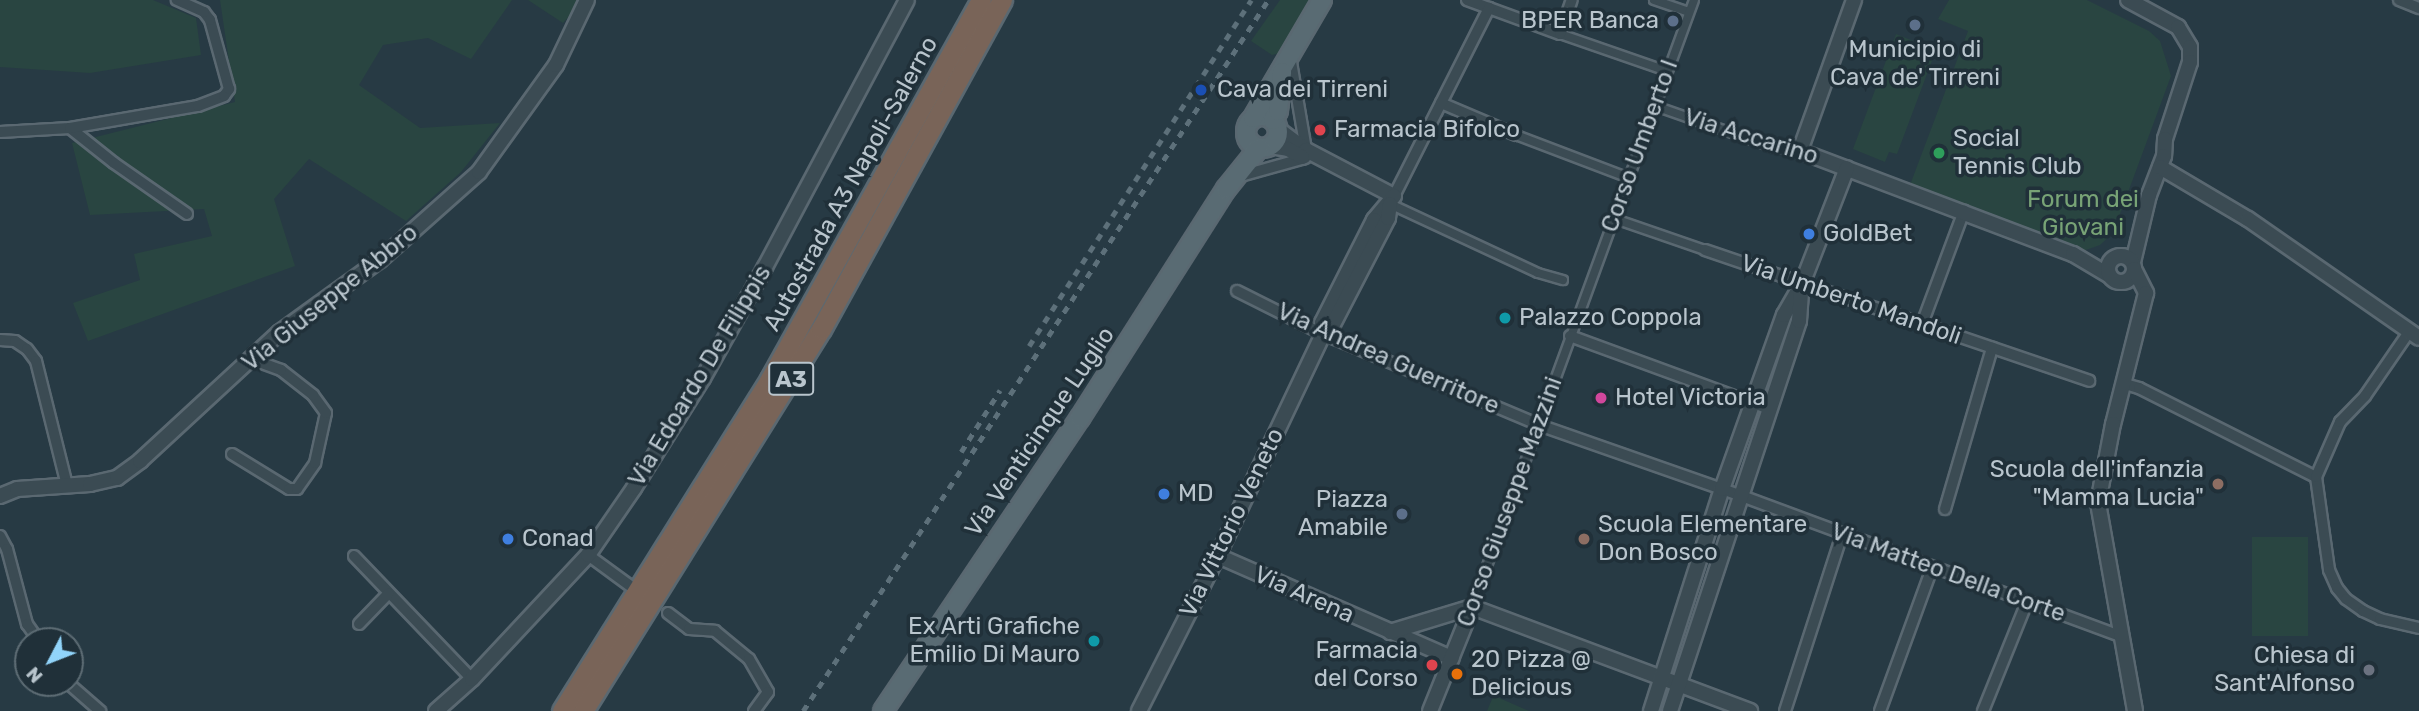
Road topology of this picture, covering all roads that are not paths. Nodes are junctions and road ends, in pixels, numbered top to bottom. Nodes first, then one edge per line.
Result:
1 (177, 0) edge
2 (587, 0) edge
3 (906, 0) edge
4 (981, 0) edge
5 (1002, 0) edge
6 (1322, 0) edge
7 (1467, 0) edge
8 (1573, 0) edge
9 (1654, 0) edge
10 (1694, 0) edge
11 (1854, 0) edge
12 (2128, 0) edge
13 (2146, 0) edge
14 (2399, 0) edge
15 (1496, 6) edge
16 (2419, 8) edge
17 (1689, 12) junction
18 (1560, 34) junction
19 (1286, 61) junction
20 (1667, 71) junction
21 (1441, 103) junction
22 (1655, 106) junction
23 (1275, 124) junction
24 (1250, 126) junction
25 (70, 128) junction
26 (0, 132) edge
27 (1516, 135) joint
28 (1265, 147) junction
29 (1800, 151) junction
30 (1305, 154) junction
31 (2162, 161) junction
32 (1847, 168) junction
33 (1235, 178) junction
34 (1629, 178) junction
35 (1392, 200) junction
36 (1964, 211) junction
37 (187, 214) dead end
38 (1615, 219) junction
39 (2141, 228) junction
40 (1704, 250) joint
41 (2073, 254) junction
42 (2115, 257) junction
43 (2134, 266) junction
44 (2110, 276) junction
45 (1563, 280) dead end
46 (1802, 284) junction
47 (1237, 291) dead end
48 (1586, 291) joint
49 (1922, 324) junction
50 (1323, 334) junction
51 (2414, 335) edge
52 (1570, 336) junction
53 (0, 340) edge
54 (1992, 348) junction
55 (251, 359) junction
56 (2089, 381) dead end
57 (2125, 384) junction
58 (1753, 403) junction
59 (1769, 408) junction
60 (1539, 425) junction
61 (232, 454) dead end
62 (2316, 477) junction
63 (67, 485) junction
64 (1722, 489) junction
65 (1739, 495) junction
66 (0, 496) edge
67 (1945, 509) dead end
68 (1842, 535) junction
69 (0, 536) edge
70 (588, 555) junction
71 (354, 556) dead end
72 (1218, 556) junction
73 (1932, 568) junction
74 (629, 584) dead end
75 (388, 594) junction
76 (2027, 602) junction
77 (1472, 607) junction
78 (668, 613) dead end
79 (1434, 619) junction
80 (359, 624) dead end
81 (29, 627) edge
82 (2419, 628) edge
83 (1390, 632) junction
84 (2120, 636) junction
85 (1458, 643) junction
86 (1452, 658) junction
87 (1661, 678) junction
88 (472, 679) junction
89 (1678, 684) junction
90 (84, 697) edge
91 (100, 711) edge
92 (436, 711) edge
93 (562, 711) edge
94 (583, 711) edge
95 (754, 711) edge
96 (884, 711) edge
97 (1139, 711) edge
98 (1430, 711) edge
99 (1651, 711) edge
100 (1670, 711) edge
101 (1750, 711) edge
102 (1785, 711) edge
103 (1880, 711) edge
104 (1983, 711) edge
105 (2135, 711) edge

1 - 25 street
2 - 55 street, Via Giuseppe Abbro
3 - 70 street, Via Edoardo De Filippis
4 - 93 highway, Autostrada A3 Napoli-Salerno / A3
5 - 94 highway, Autostrada A3 Napoli-Salerno / A3
6 - 19 main road
7 - 15 street
8 - 18 street
9 - 17 street
10 - 17 street, Corso Umberto I
11 - 29 street
12 - 31 street
13 - 31 street
14 - 16 street
15 - 18 street
15 - 21 street
17 - 20 street, Corso Umberto I
18 - 20 street
19 - 23 main road
19 - 24 main road
19 - 30 street
20 - 22 street, Corso Umberto I
21 - 27 street
21 - 35 street
22 - 29 street, Via Accarino
22 - 34 street, Corso Umberto I
23 - 24 main road
23 - 28 main road
23 - 30 street
24 - 28 main road
24 - 33 main road
25 - 26 street
25 - 37 street
27 - 34 street
28 - 30 street
28 - 33 main road
29 - 32 street, Via Accarino
30 - 33 street
30 - 35 street
31 - 39 street
31 - 51 street
32 - 36 street, Via Accarino
32 - 46 street
33 - 96 main road, Via Venticinque Luglio
34 - 38 street, Corso Umberto I
35 - 45 street
35 - 50 street, Via Vittorio Veneto
36 - 41 street, Via Accarino
36 - 49 street
38 - 40 street, Via Umberto Mandoli
38 - 48 street, Corso Umberto I
39 - 42 street
39 - 43 street
40 - 46 street, Via Umberto Mandoli
41 - 42 street
41 - 44 street
42 - 43 street
42 - 44 street
43 - 44 street
43 - 57 street
46 - 49 street, Via Umberto Mandoli
46 - 58 street
46 - 59 street
47 - 50 street, Via Andrea Guerritore
48 - 52 street, Corso Giuseppe Mazzini
49 - 54 street, Via Umberto Mandoli
50 - 60 street, Via Andrea Guerritore
50 - 72 street, Via Vittorio Veneto
51 - 62 street
52 - 58 street
52 - 60 street, Corso Giuseppe Mazzini
53 - 63 street
54 - 56 street, Via Umberto Mandoli
54 - 67 street
55 - 61 street
55 - 63 street, Via Giuseppe Abbro
57 - 62 street
57 - 84 street
58 - 59 street
58 - 64 street
59 - 65 street
60 - 64 street, Via Matteo Della Corte
60 - 77 street, Corso Giuseppe Mazzini
62 - 82 street
63 - 66 street, Via Giuseppe Abbro
64 - 65 street, Via Matteo Della Corte
64 - 87 street
65 - 68 street, Via Matteo Della Corte
65 - 89 street
68 - 73 street, Via Matteo Della Corte
68 - 102 street
69 - 81 street
70 - 74 street
70 - 88 street, Via Edoardo De Filippis
71 - 75 street
72 - 83 street, Via Arena
72 - 97 street, Via Vittorio Veneto
73 - 76 street, Via Matteo Della Corte
73 - 103 street
75 - 80 street
75 - 88 street
76 - 84 street, Via Matteo Della Corte
76 - 104 street
77 - 79 street
77 - 85 street, Corso Giuseppe Mazzini
77 - 87 street
78 - 95 street
79 - 83 street
79 - 85 street
83 - 86 street, Via Arena
84 - 105 street
85 - 86 street, Corso Giuseppe Mazzini
86 - 98 street, Corso Giuseppe Mazzini
87 - 89 street
87 - 99 street
88 - 92 street, Via Edoardo De Filippis
89 - 100 street
89 - 101 street
90 - 91 street

